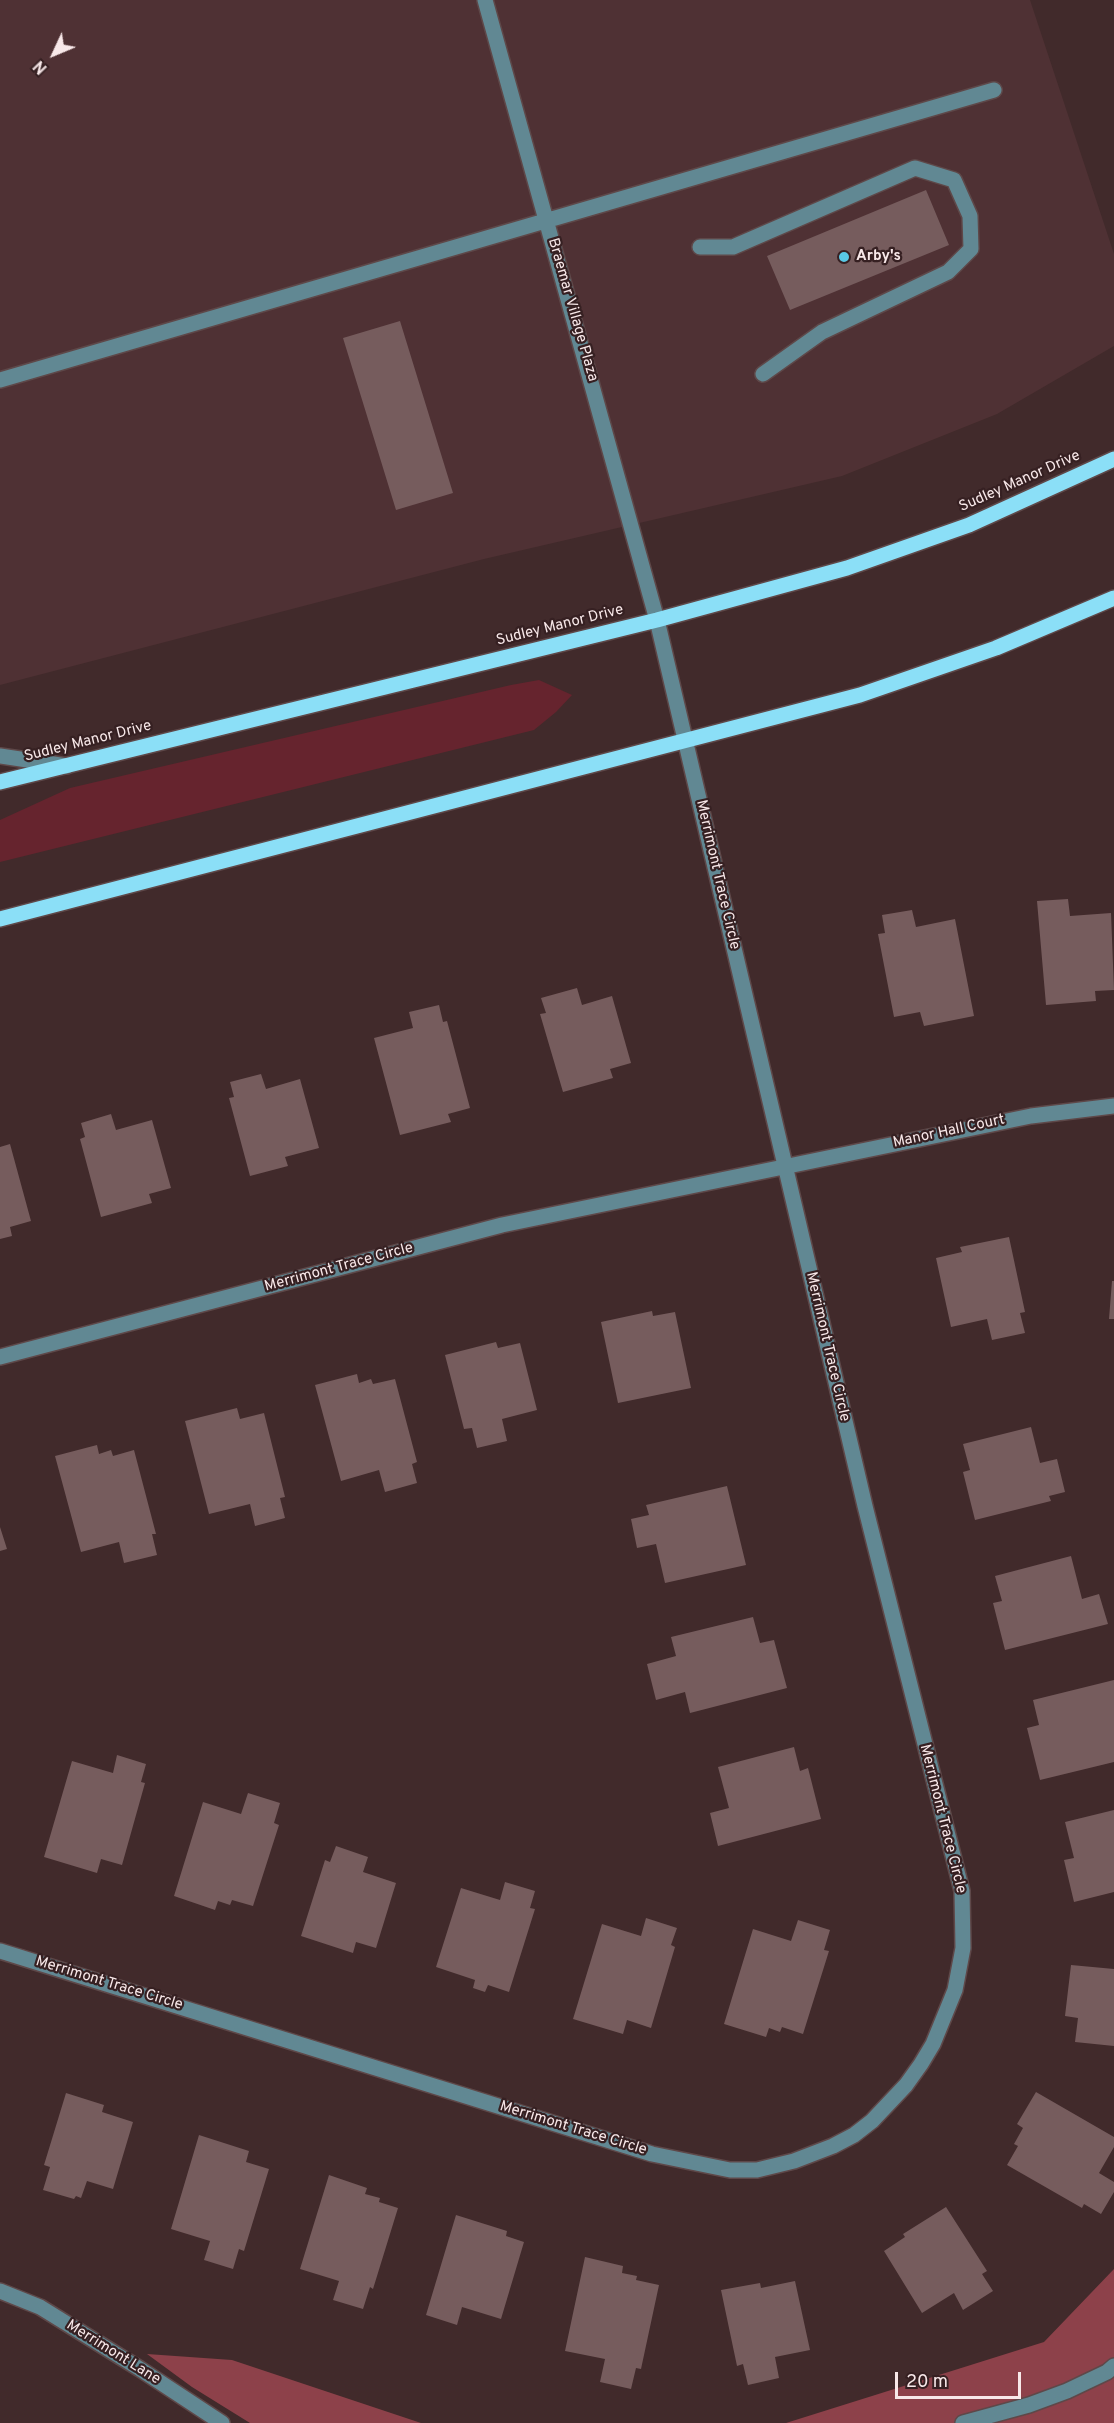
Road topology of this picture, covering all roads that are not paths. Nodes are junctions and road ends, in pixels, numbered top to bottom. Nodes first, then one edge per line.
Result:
1 (485, 0) edge
2 (994, 90) dead end
3 (546, 221) junction
4 (700, 247) dead end
5 (763, 374) dead end
6 (0, 380) edge
7 (1114, 459) edge
8 (1114, 598) edge
9 (657, 620) junction
10 (685, 741) junction
11 (0, 756) edge
12 (67, 766) junction
13 (0, 782) edge
14 (0, 920) edge
15 (1114, 1106) edge
16 (785, 1166) junction
17 (0, 1357) edge
18 (0, 1951) edge
19 (0, 2291) edge
20 (1114, 2366) edge
21 (222, 2423) edge
22 (963, 2423) edge

1 - 3 street, Braemar Village Plaza
2 - 3 street
3 - 6 street
3 - 9 street, Braemar Village Plaza
4 - 5 street
7 - 9 main road, Sudley Manor Drive
8 - 10 main road
9 - 10 street, Merrimont Trace Circle
9 - 12 main road, Sudley Manor Drive
10 - 14 main road
10 - 16 street, Merrimont Trace Circle
11 - 12 street
12 - 13 main road, Sudley Manor Drive
15 - 16 street, Manor Hall Court
16 - 17 street, Merrimont Trace Circle
16 - 18 street, Merrimont Trace Circle
19 - 21 street, Merrimont Lane
20 - 22 street

